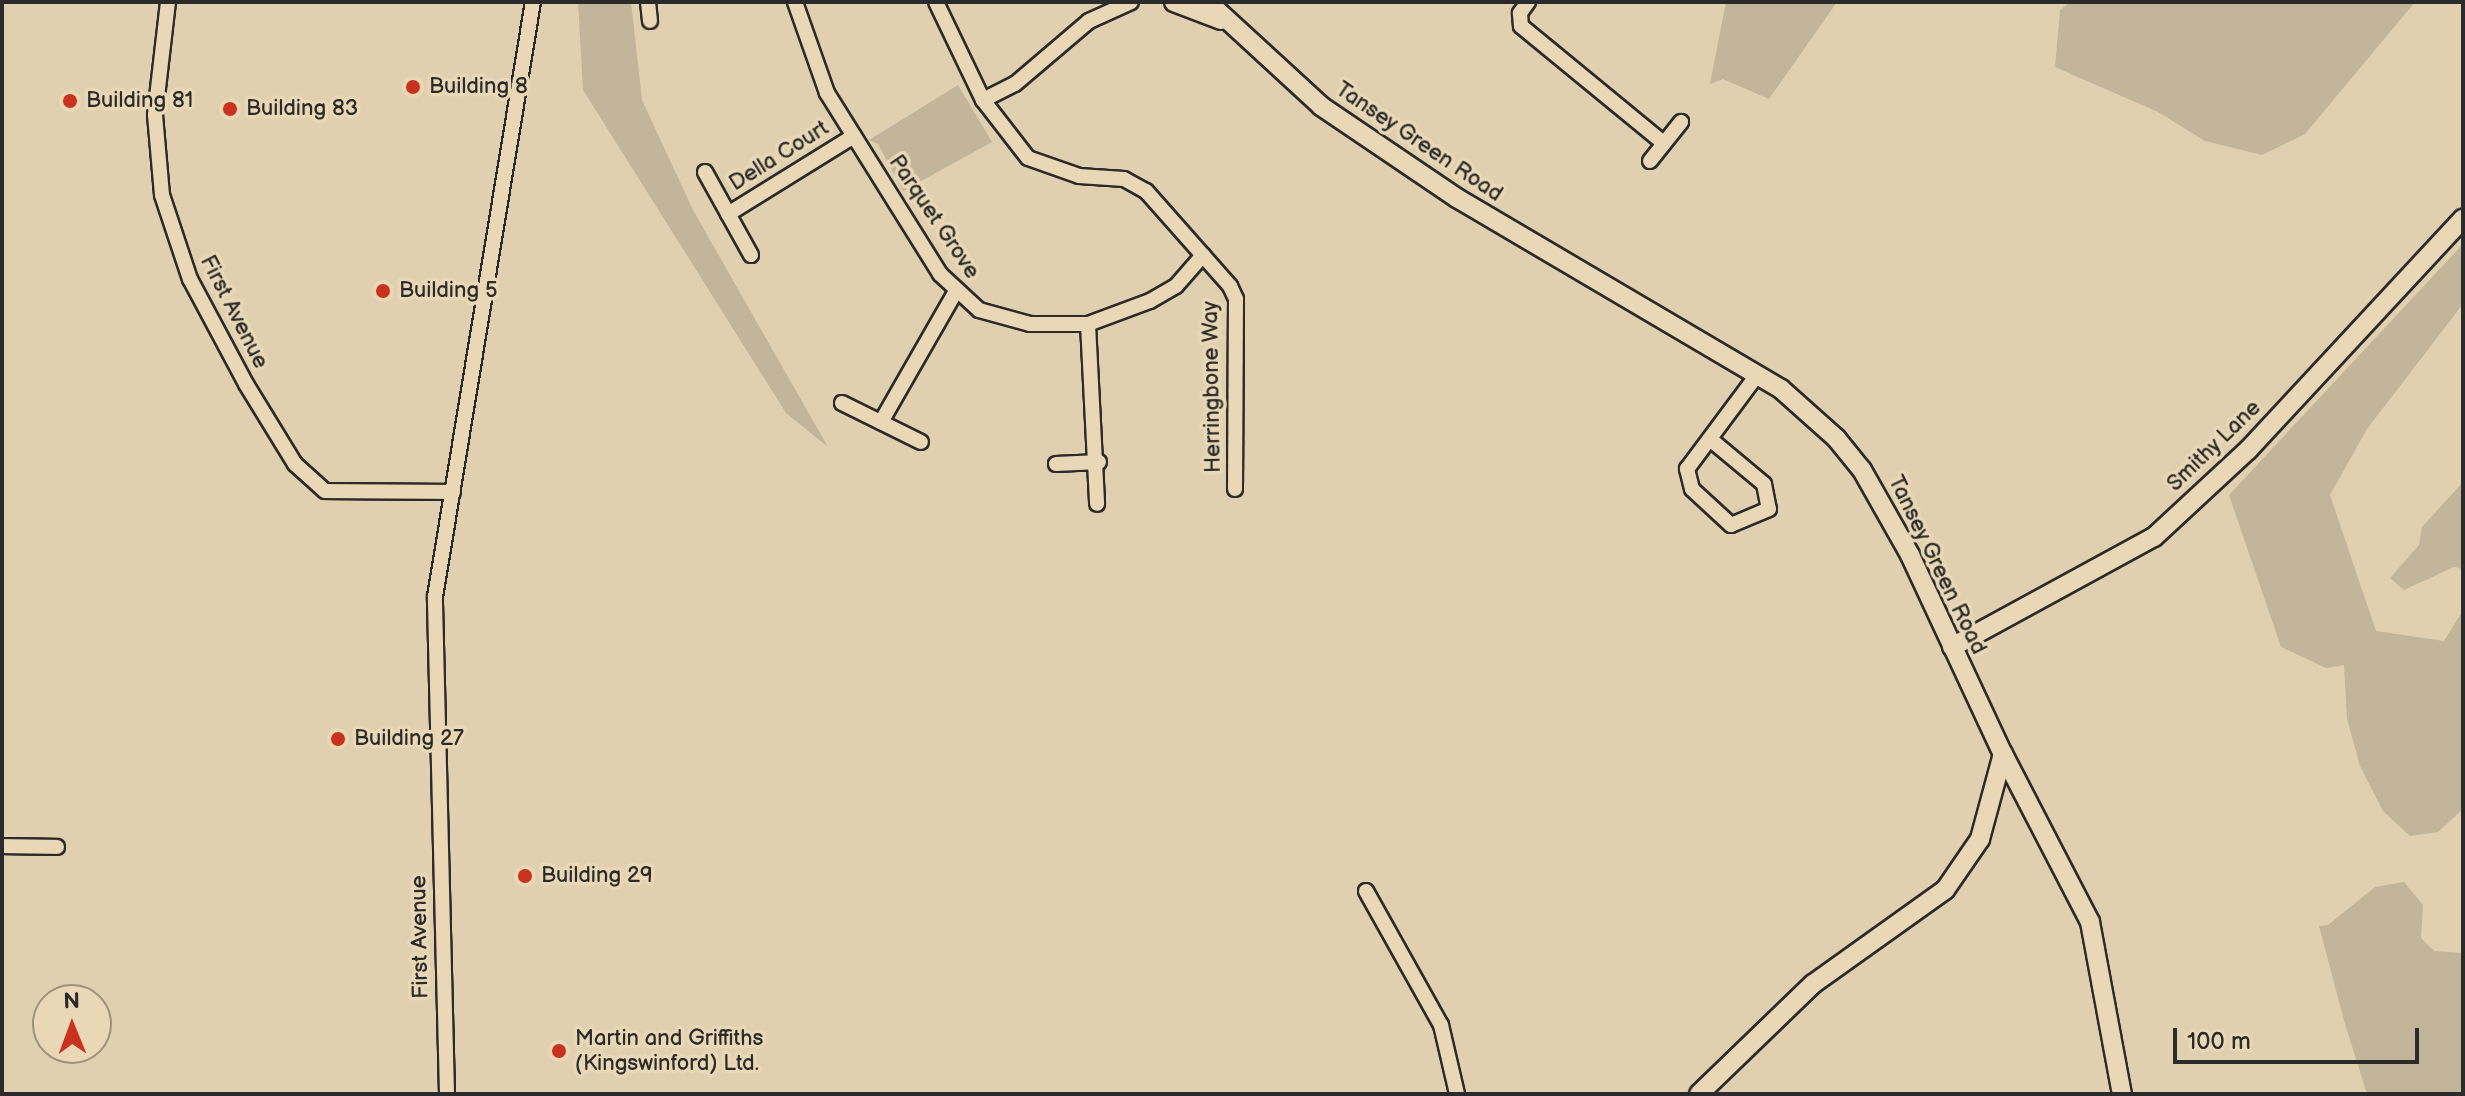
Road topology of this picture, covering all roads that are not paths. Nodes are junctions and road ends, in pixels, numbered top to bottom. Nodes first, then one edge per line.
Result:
1 (168, 2) edge
2 (533, 2) edge
3 (648, 2) edge
4 (795, 2) edge
5 (936, 2) edge
6 (1101, 2) edge
7 (1131, 2) edge
8 (1174, 2) edge
9 (1208, 2) edge
10 (1528, 2) edge
11 (650, 21) dead end
12 (1089, 21) junction
13 (1227, 22) junction
14 (983, 100) junction
15 (1681, 122) dead end
16 (854, 136) junction
17 (1662, 142) junction
18 (1650, 161) dead end
19 (705, 172) dead end
20 (728, 214) junction
21 (2463, 219) edge
22 (751, 255) dead end
23 (1203, 255) junction
24 (955, 293) junction
25 (1088, 324) junction
26 (1757, 375) junction
27 (842, 403) dead end
28 (881, 422) junction
29 (1710, 439) junction
30 (921, 442) dead end
31 (1099, 462) junction
32 (1056, 464) dead end
33 (1235, 489) dead end
34 (453, 492) junction
35 (1097, 504) dead end
36 (1952, 647) junction
37 (2003, 754) junction
38 (2, 846) edge
39 (57, 847) dead end
40 (1366, 891) dead end
41 (447, 1094) edge
42 (1457, 1094) edge
43 (1699, 1094) edge
44 (2122, 1094) edge

1 - 34 street, First Avenue
2 - 34 street, First Avenue
3 - 11 street
4 - 16 street, Parquet Grove
5 - 14 street, Herringbone Way
6 - 12 street
7 - 12 street
8 - 13 street, Tansey Green Road
9 - 13 street, Tansey Green Road
10 - 17 street
12 - 14 street
13 - 26 street, Tansey Green Road
14 - 23 street, Herringbone Way
15 - 17 street
16 - 20 street, Della Court
16 - 24 street, Parquet Grove
17 - 18 street
19 - 20 street, Della Court
20 - 22 street, Della Court
21 - 36 street, Smithy Lane
23 - 25 street, Parquet Grove
23 - 33 street, Herringbone Way
24 - 25 street, Parquet Grove
24 - 28 street
25 - 31 street
26 - 29 street
26 - 36 street, Tansey Green Road
27 - 28 street
28 - 30 street
29 - 29 street
31 - 32 street
31 - 35 street
34 - 41 street, First Avenue
36 - 37 street, Tansey Green Road
37 - 43 street
37 - 44 street, Tansey Green Road
38 - 39 street
40 - 42 street

